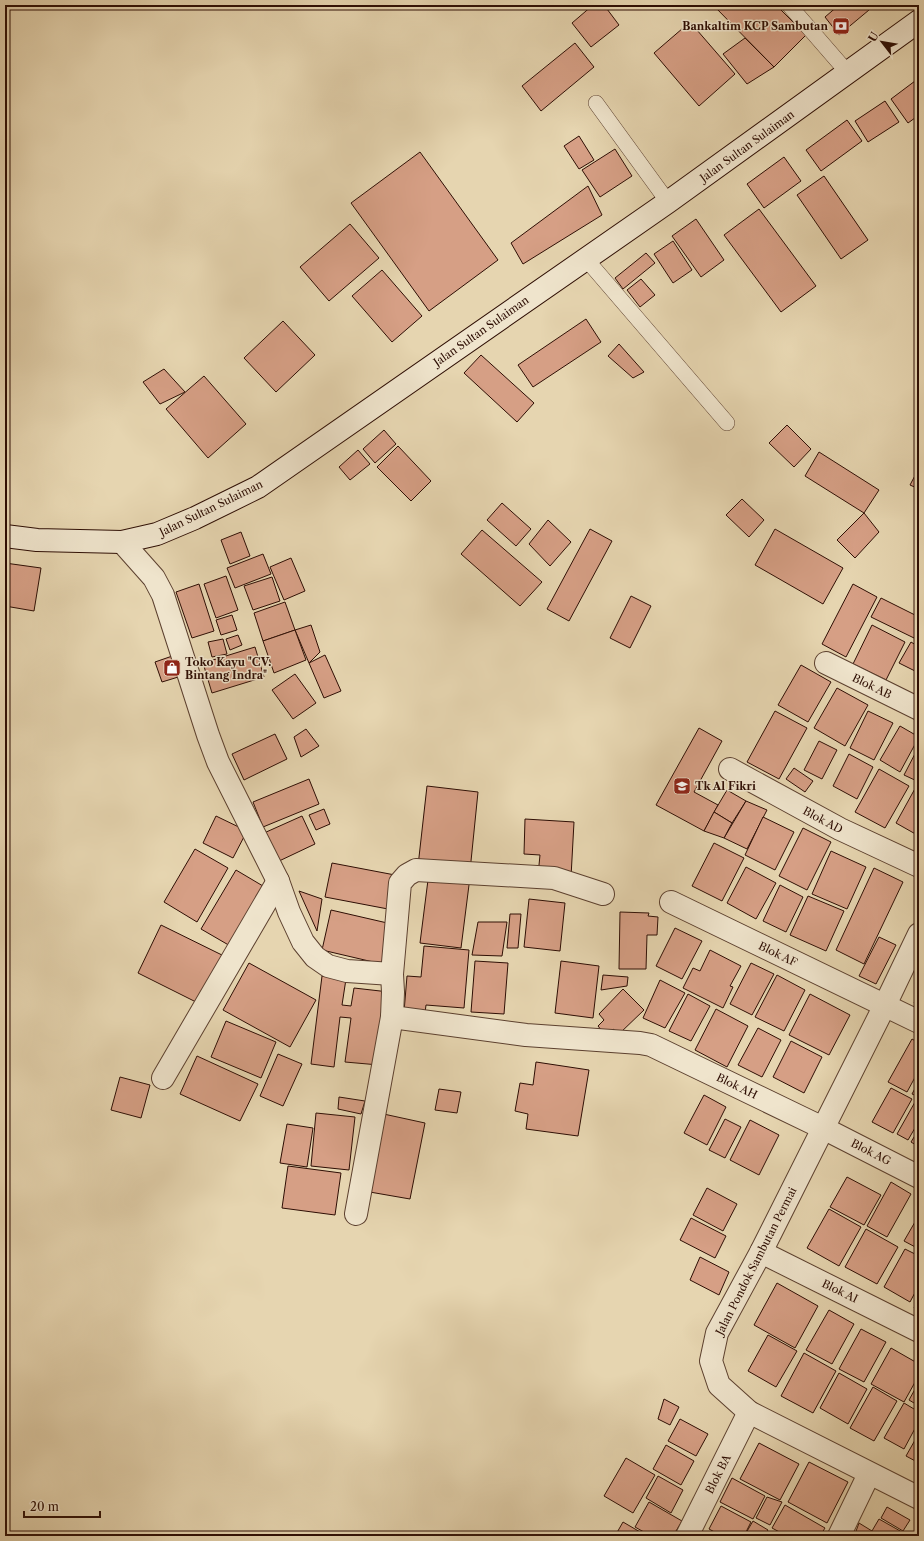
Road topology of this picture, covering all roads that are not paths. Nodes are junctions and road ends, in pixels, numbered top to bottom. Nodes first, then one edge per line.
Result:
1 (789, 5) edge
2 (919, 21) edge
3 (848, 73) junction
4 (596, 103) dead end
5 (668, 202) junction
6 (586, 259) junction
7 (727, 423) dead end
8 (5, 536) edge
9 (122, 542) junction
10 (826, 663) dead end
11 (919, 709) edge
12 (730, 769) dead end
13 (919, 866) edge
14 (278, 881) junction
15 (603, 894) dead end
16 (671, 902) dead end
17 (919, 934) edge
18 (392, 974) junction
19 (885, 1005) junction
20 (392, 1017) junction
21 (919, 1022) edge
22 (163, 1078) dead end
23 (824, 1128) junction
24 (919, 1177) edge
25 (356, 1214) dead end
26 (761, 1252) junction
27 (919, 1331) edge
28 (749, 1412) junction
29 (870, 1474) junction
30 (919, 1498) edge
31 (687, 1536) edge
32 (840, 1536) edge

1 - 3 lane
2 - 3 street, Jalan Sultan Sulaiman
3 - 5 street, Jalan Sultan Sulaiman
4 - 5 lane
5 - 6 street, Jalan Sultan Sulaiman
6 - 7 lane
6 - 9 street, Jalan Sultan Sulaiman
8 - 9 street, Jalan Sultan Sulaiman
9 - 14 street
10 - 11 street, Blok AB
12 - 13 street, Blok AD
14 - 18 street
14 - 22 street
15 - 18 street
16 - 19 street, Blok AF
17 - 19 street, Jalan Pondok Sambutan Permai
18 - 20 street
19 - 21 street, Blok AF
19 - 23 street, Jalan Pondok Sambutan Permai
20 - 23 street, Blok AH
20 - 25 street
23 - 24 street, Blok AG
23 - 26 street, Jalan Pondok Sambutan Permai
26 - 27 street, Blok AI
26 - 28 street, Jalan Pondok Sambutan Permai
28 - 29 street, Jalan Pondok Sambutan Permai
28 - 31 street, Blok BA
29 - 30 street, Jalan Pondok Sambutan Permai
29 - 32 street

